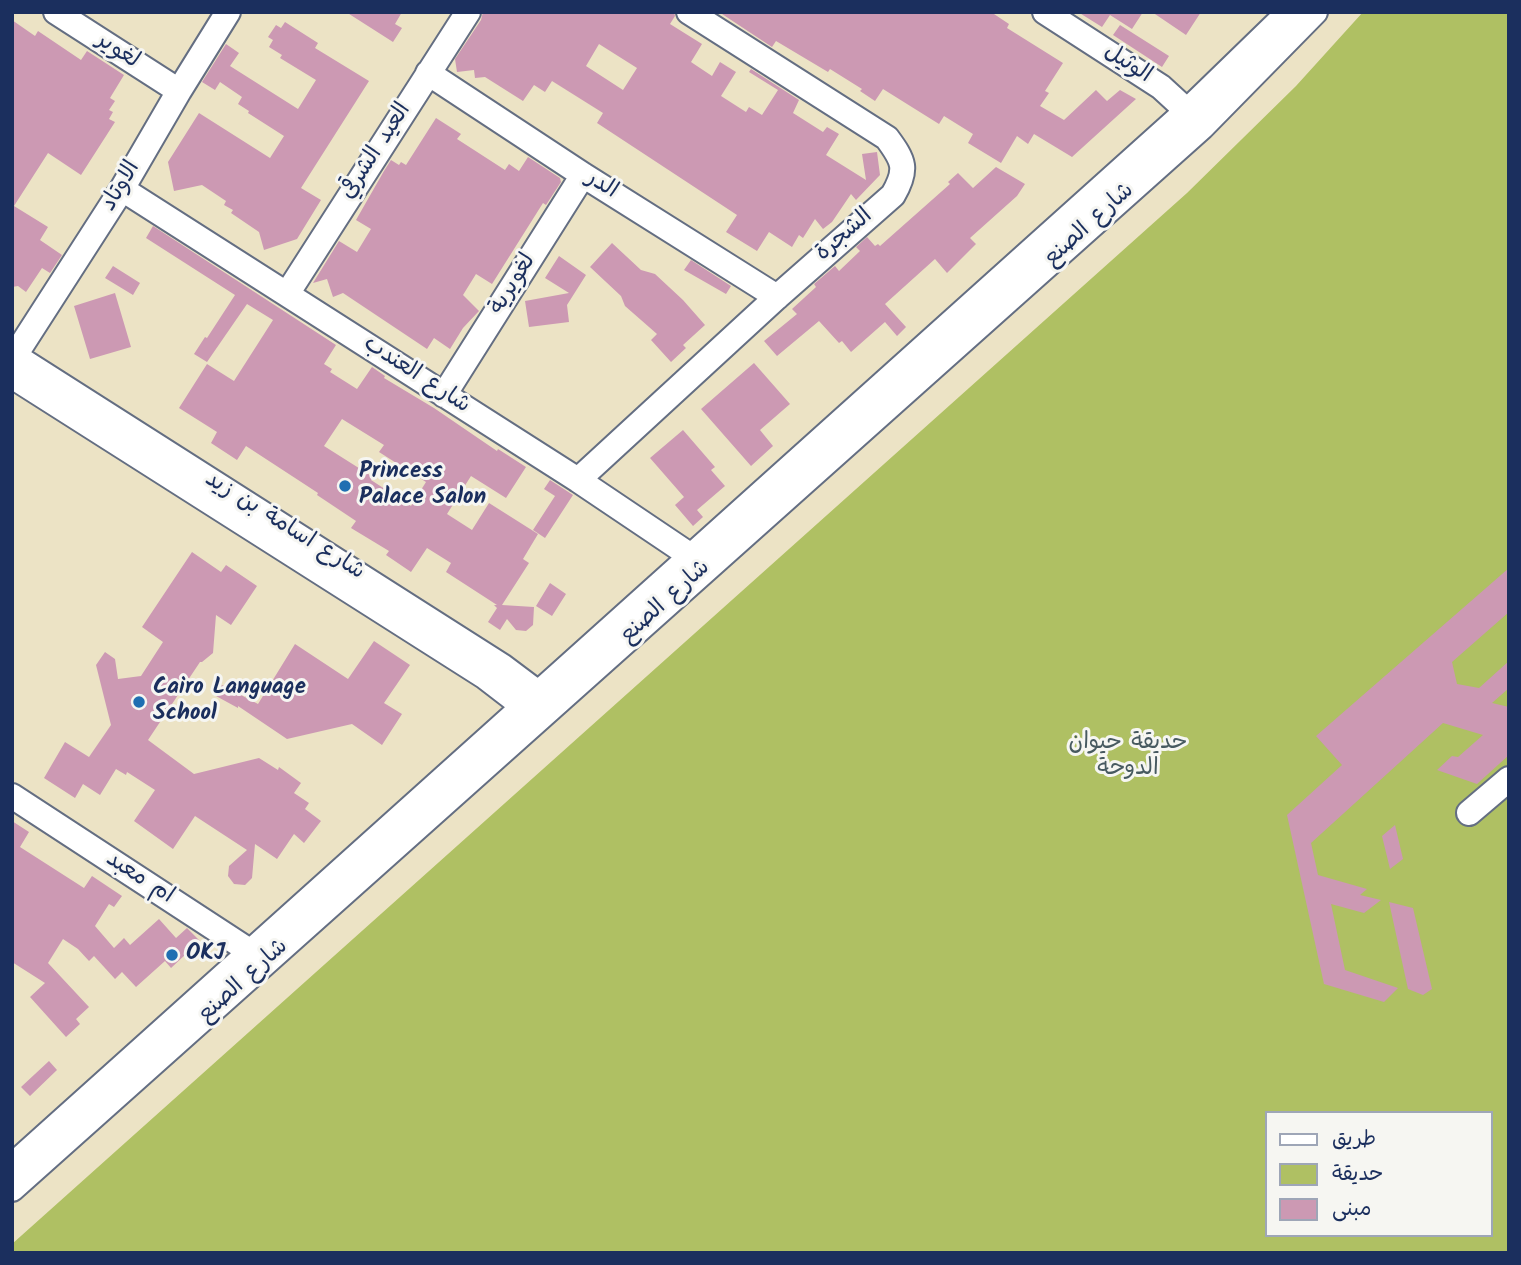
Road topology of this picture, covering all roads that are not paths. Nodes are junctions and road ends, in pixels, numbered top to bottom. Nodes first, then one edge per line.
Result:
1 (56, 12) edge
2 (228, 12) edge
3 (468, 12) edge
4 (689, 12) edge
5 (1045, 12) edge
6 (1289, 12) edge
7 (1315, 12) edge
8 (428, 73) junction
9 (179, 91) junction
10 (1195, 118) junction
11 (583, 175) junction
12 (122, 189) junction
13 (287, 294) junction
14 (777, 297) junction
15 (13, 361) edge
16 (444, 395) junction
17 (578, 480) junction
18 (696, 565) junction
19 (537, 707) junction
20 (1509, 779) edge
21 (12, 796) edge
22 (1469, 813) dead end
23 (257, 958) junction
24 (12, 1166) edge
25 (12, 1189) edge

1 - 9 street, لغوير
2 - 9 street, الاوتاد
3 - 8 street, العيد الشرقي
4 - 14 street, الشجرة
5 - 10 street, الوثيل
6 - 10 street, شارع الصنع
7 - 10 street, شارع الصنع
8 - 11 street, الدر
8 - 13 street, العيد الشرقي
9 - 12 street, الاوتاد
10 - 18 street, شارع الصنع
11 - 14 street, الدر
11 - 16 street, لغويرية
12 - 13 street, شارع العندب
12 - 15 street, الاوتاد
13 - 16 street, شارع العندب
14 - 17 street, الشجرة
15 - 19 street, شارع اسامة بن زيد
16 - 17 street, شارع العندب
17 - 18 street, شارع العندب
18 - 19 street, شارع الصنع
19 - 23 street, شارع الصنع
20 - 22 street
21 - 23 street, ام معبد
23 - 24 street, شارع الصنع
23 - 25 street, شارع الصنع

